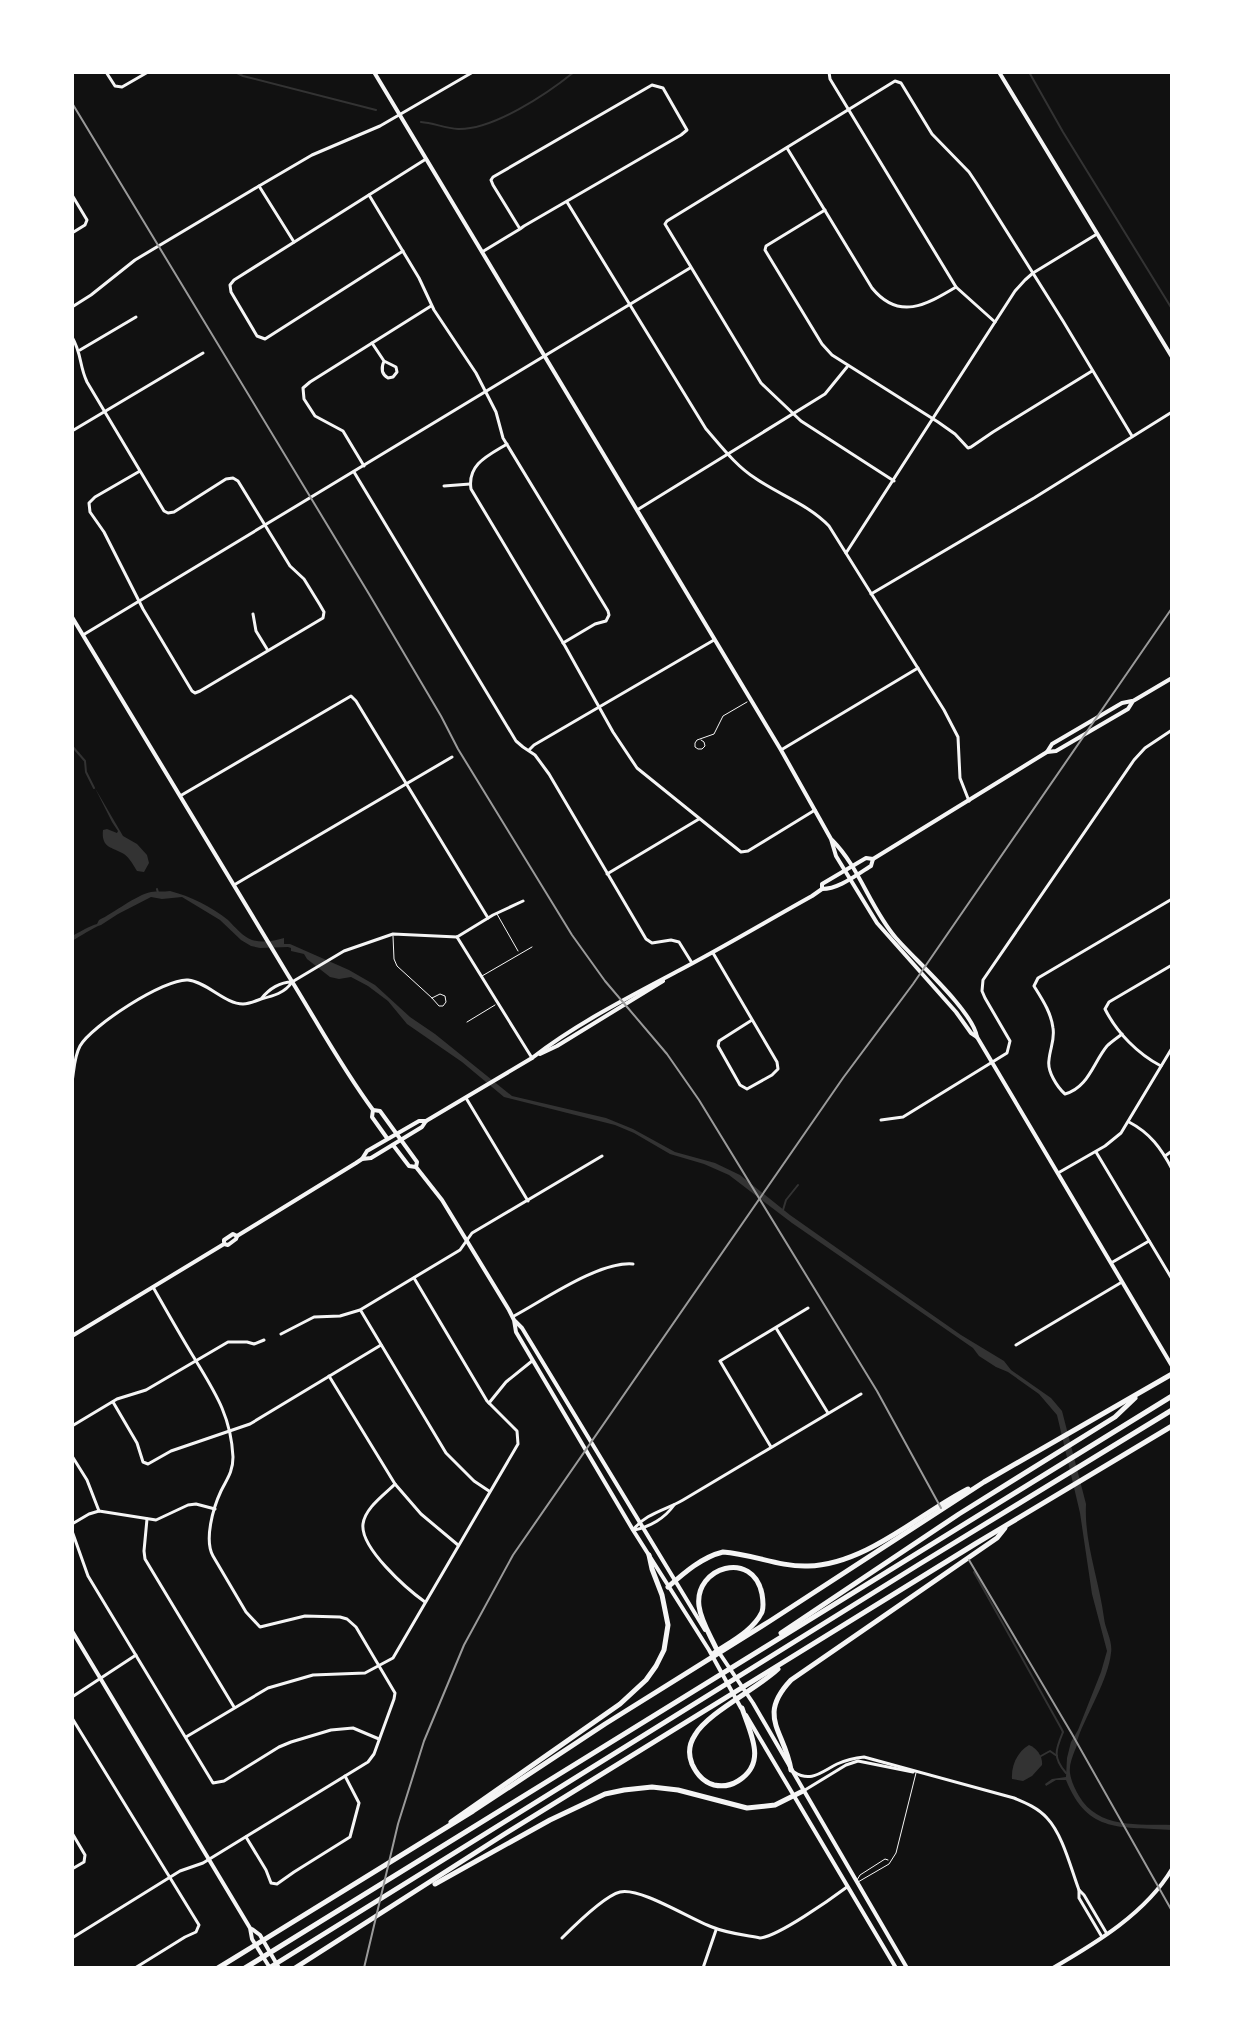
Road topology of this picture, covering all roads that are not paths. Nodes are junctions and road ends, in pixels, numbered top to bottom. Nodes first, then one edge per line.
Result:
1 (106, 72) edge
2 (148, 72) edge
3 (374, 72) edge
4 (473, 72) edge
5 (829, 72) edge
6 (999, 72) edge
7 (849, 111) junction
8 (399, 115) junction
9 (787, 148) junction
10 (426, 159) junction
11 (259, 186) junction
12 (72, 195) edge
13 (369, 195) junction
14 (567, 202) junction
15 (825, 210) junction
16 (520, 229) junction
17 (72, 233) edge
18 (1097, 234) junction
19 (294, 242) junction
20 (403, 251) junction
21 (482, 252) junction
22 (690, 268) junction
23 (1033, 273) junction
24 (956, 287) junction
25 (432, 306) junction
26 (628, 306) junction
27 (72, 307) edge
28 (136, 317) dead end
29 (995, 322) junction
30 (72, 337) edge
31 (372, 342) junction
32 (80, 350) junction
33 (203, 353) dead end
34 (544, 357) junction
35 (1172, 357) edge
36 (384, 361) junction
37 (848, 366) junction
38 (1092, 371) junction
39 (486, 392) junction
40 (104, 412) junction
41 (1172, 412) edge
42 (793, 415) junction
43 (933, 419) junction
44 (72, 431) edge
45 (1132, 436) junction
46 (507, 444) junction
47 (729, 454) junction
48 (364, 466) junction
49 (140, 471) junction
50 (354, 472) junction
51 (894, 481) junction
52 (470, 484) junction
53 (444, 486) dead end
54 (637, 510) junction
55 (265, 526) junction
56 (846, 553) junction
57 (871, 594) junction
58 (140, 601) junction
59 (253, 614) dead end
60 (72, 617) edge
61 (83, 635) junction
62 (714, 640) junction
63 (563, 643) junction
64 (267, 649) junction
65 (918, 668) junction
66 (1172, 678) edge
67 (750, 700) junction
68 (600, 707) junction
69 (1172, 730) edge
70 (701, 740) dead end
71 (529, 750) junction
72 (781, 750) junction
73 (452, 757) dead end
74 (405, 783) junction
75 (180, 796) junction
76 (969, 801) junction
77 (815, 810) junction
78 (699, 819) junction
79 (831, 839) junction
80 (873, 859) junction
81 (853, 866) junction
82 (845, 870) junction
83 (607, 874) junction
84 (858, 874) junction
85 (849, 879) junction
86 (234, 885) junction
87 (822, 889) junction
88 (1172, 899) edge
89 (523, 901) dead end
90 (496, 914) junction
91 (488, 918) junction
92 (393, 934) junction
93 (457, 937) junction
94 (532, 947) dead end
95 (712, 952) junction
96 (520, 953) junction
97 (692, 963) junction
98 (1172, 965) edge
99 (481, 977) junction
100 (292, 982) junction
101 (432, 998) dead end
102 (498, 1003) junction
103 (752, 1020) junction
104 (467, 1022) dead end
105 (1122, 1034) junction
106 (977, 1037) junction
107 (1172, 1048) edge
108 (532, 1058) junction
109 (992, 1063) junction
110 (1161, 1066) junction
111 (72, 1082) edge
112 (465, 1097) junction
113 (373, 1110) junction
114 (881, 1120) dead end
115 (426, 1121) junction
116 (1129, 1122) junction
117 (397, 1134) junction
118 (388, 1139) junction
119 (401, 1140) junction
120 (393, 1145) junction
121 (1096, 1151) junction
122 (1172, 1151) edge
123 (602, 1156) dead end
124 (1165, 1156) junction
125 (362, 1159) junction
126 (416, 1167) junction
127 (1172, 1169) edge
128 (1058, 1173) junction
129 (528, 1201) junction
130 (467, 1241) junction
131 (1149, 1241) junction
132 (1111, 1263) junction
133 (633, 1264) dead end
134 (414, 1278) junction
135 (1172, 1279) edge
136 (1122, 1282) junction
137 (153, 1287) junction
138 (808, 1308) dead end
139 (360, 1310) junction
140 (513, 1318) junction
141 (776, 1327) junction
142 (281, 1334) dead end
143 (72, 1336) edge
144 (264, 1340) dead end
145 (381, 1345) junction
146 (1016, 1345) dead end
147 (195, 1360) junction
148 (533, 1360) junction
149 (1172, 1366) edge
150 (1172, 1374) edge
151 (329, 1376) junction
152 (1142, 1392) junction
153 (861, 1394) dead end
154 (1172, 1396) edge
155 (113, 1402) junction
156 (489, 1403) junction
157 (1172, 1410) edge
158 (828, 1413) junction
159 (72, 1426) edge
160 (1172, 1426) edge
161 (229, 1431) junction
162 (771, 1447) junction
163 (72, 1456) edge
164 (395, 1484) junction
165 (489, 1491) junction
166 (674, 1505) junction
167 (215, 1509) junction
168 (938, 1509) junction
169 (99, 1511) junction
170 (147, 1519) junction
171 (640, 1521) junction
172 (72, 1524) edge
173 (644, 1528) junction
174 (633, 1530) junction
175 (72, 1531) edge
176 (458, 1545) junction
177 (649, 1555) junction
178 (964, 1556) junction
179 (675, 1581) junction
180 (668, 1587) junction
181 (425, 1602) junction
182 (72, 1631) edge
183 (727, 1646) junction
184 (716, 1648) junction
185 (136, 1655) junction
186 (747, 1657) junction
187 (380, 1665) junction
188 (100, 1678) junction
189 (751, 1686) junction
190 (72, 1697) edge
191 (234, 1707) junction
192 (742, 1708) junction
193 (72, 1718) edge
194 (186, 1737) junction
195 (379, 1739) junction
196 (791, 1770) junction
197 (916, 1772) junction
198 (345, 1776) junction
199 (803, 1791) junction
200 (795, 1796) junction
201 (445, 1828) junction
202 (72, 1833) edge
203 (246, 1837) junction
204 (210, 1859) junction
205 (890, 1860) junction
206 (72, 1869) edge
207 (1172, 1869) edge
208 (169, 1878) junction
209 (856, 1883) junction
210 (847, 1887) junction
211 (393, 1907) junction
212 (250, 1928) junction
213 (717, 1929) junction
214 (1104, 1935) junction
215 (72, 1938) edge
216 (562, 1938) dead end
217 (135, 1968) edge
218 (218, 1968) edge
219 (245, 1968) edge
220 (270, 1968) edge
221 (279, 1968) edge
222 (295, 1968) edge
223 (703, 1968) edge
224 (896, 1968) edge
225 (907, 1968) edge
226 (1053, 1968) edge

1 - 2 street
3 - 8 main road
4 - 8 street
5 - 7 street
6 - 18 main road
7 - 9 street
7 - 23 street
7 - 24 street
8 - 10 main road
8 - 11 street
9 - 15 street
9 - 22 street
10 - 13 street
10 - 21 main road
11 - 19 street
11 - 27 street
12 - 17 street
13 - 19 street
13 - 20 street
14 - 16 street
14 - 16 street
14 - 26 street
15 - 24 street
15 - 37 street
16 - 21 street
18 - 23 street
18 - 35 main road
19 - 20 street
20 - 25 street
21 - 34 main road
22 - 26 street
22 - 42 street
23 - 29 street
23 - 38 street
24 - 29 street
25 - 31 street
25 - 39 street
26 - 34 street
26 - 47 street
28 - 32 street
29 - 43 street
30 - 32 street
31 - 36 street
31 - 48 street
32 - 40 street
33 - 40 street
34 - 39 street
34 - 54 main road
36 - 36 street
37 - 42 street
37 - 43 street
38 - 43 street
38 - 45 street
39 - 46 street
39 - 48 street
40 - 44 street
40 - 49 street
41 - 45 street
42 - 47 street
42 - 51 street
43 - 51 street
45 - 57 street
46 - 52 street
46 - 63 street
47 - 54 street
47 - 56 street
48 - 50 street
49 - 55 street
49 - 58 street
50 - 55 street
50 - 71 street
51 - 56 street
52 - 53 street
52 - 63 street
54 - 62 main road
55 - 58 street
55 - 64 street
56 - 57 street
57 - 65 street
58 - 61 street
58 - 64 street
59 - 64 street
60 - 61 main road
61 - 75 main road
62 - 67 main road
62 - 68 street
63 - 68 street
65 - 72 street
65 - 76 street
66 - 76 main road
67 - 70 lane
67 - 72 main road
68 - 71 street
68 - 78 street
69 - 109 street
71 - 83 street
72 - 77 main road
73 - 74 street
74 - 75 street
74 - 86 street
74 - 91 street
75 - 86 main road
76 - 80 main road
77 - 78 street
77 - 79 main road
78 - 83 street
79 - 81 main road
79 - 82 main road
80 - 81 main road
80 - 84 main road
81 - 82 main road
81 - 84 main road
82 - 85 main road
82 - 87 main road
83 - 97 street
84 - 85 main road
84 - 106 main road
85 - 87 main road
85 - 106 main road
86 - 100 main road
87 - 95 main road
88 - 105 street
89 - 90 street
90 - 91 street
90 - 96 lane
91 - 93 street
92 - 93 street
92 - 100 street
92 - 101 lane
93 - 99 street
94 - 96 lane
95 - 97 main road
95 - 103 street
96 - 99 lane
97 - 108 main road
98 - 105 street
99 - 102 street
100 - 111 street
100 - 113 main road
102 - 104 lane
102 - 108 street
103 - 103 street
105 - 110 street
106 - 109 main road
107 - 110 street
108 - 112 main road
109 - 114 street
109 - 128 main road
110 - 116 street
112 - 115 main road
112 - 129 street
113 - 117 main road
113 - 118 main road
115 - 117 main road
115 - 119 main road
116 - 121 street
116 - 124 street
117 - 118 main road
117 - 119 main road
118 - 120 main road
118 - 125 main road
119 - 120 main road
119 - 126 main road
120 - 125 main road
120 - 126 main road
121 - 128 street
121 - 131 street
122 - 124 street
123 - 129 street
124 - 127 street
125 - 137 main road
126 - 130 main road
128 - 132 main road
129 - 130 street
130 - 134 street
130 - 140 main road
131 - 132 street
131 - 135 street
132 - 136 main road
133 - 140 street
134 - 139 street
134 - 156 street
136 - 146 street
136 - 149 main road
137 - 143 main road
137 - 147 street
138 - 141 street
139 - 142 street
139 - 145 street
140 - 148 main road
140 - 171 main road
141 - 158 street
141 - 162 street
144 - 147 street
145 - 151 street
145 - 165 street
147 - 155 street
147 - 161 street
148 - 156 street
148 - 174 main road
150 - 152 highway
151 - 161 street
151 - 164 street
152 - 168 highway
152 - 186 highway
153 - 158 street
154 - 186 highway
155 - 159 street
155 - 161 street
156 - 165 street
157 - 220 highway
158 - 162 street
160 - 178 highway
161 - 167 street
162 - 166 street
163 - 169 street
164 - 176 street
164 - 181 street
165 - 176 street
166 - 171 street
166 - 173 street
167 - 170 street
167 - 187 street
168 - 179 highway
168 - 183 highway
169 - 170 street
169 - 172 street
170 - 191 street
171 - 173 main road
171 - 174 street
173 - 174 street
173 - 179 main road
174 - 177 main road
175 - 185 street
176 - 181 street
177 - 180 main road
177 - 201 highway
178 - 189 highway
178 - 196 highway
179 - 180 highway
179 - 184 main road
180 - 192 main road
181 - 187 street
182 - 188 main road
183 - 184 highway
183 - 201 highway
184 - 196 main road
185 - 188 street
185 - 194 street
186 - 219 highway
187 - 191 street
187 - 195 street
188 - 190 street
188 - 204 main road
189 - 192 highway
189 - 211 highway
191 - 194 street
192 - 200 main road
193 - 208 street
194 - 195 street
195 - 198 street
196 - 197 street
196 - 199 main road
197 - 199 street
197 - 205 lane
197 - 214 street
198 - 203 street
198 - 203 street
199 - 200 highway
199 - 209 main road
200 - 210 main road
200 - 211 highway
201 - 218 highway
202 - 206 street
203 - 204 street
204 - 208 street
204 - 212 main road
205 - 209 lane
205 - 209 lane
207 - 214 main road
208 - 215 street
208 - 217 street
209 - 210 street
209 - 225 main road
210 - 213 street
210 - 224 main road
211 - 222 highway
212 - 220 main road
212 - 221 main road
213 - 216 street
213 - 223 street
214 - 226 main road

